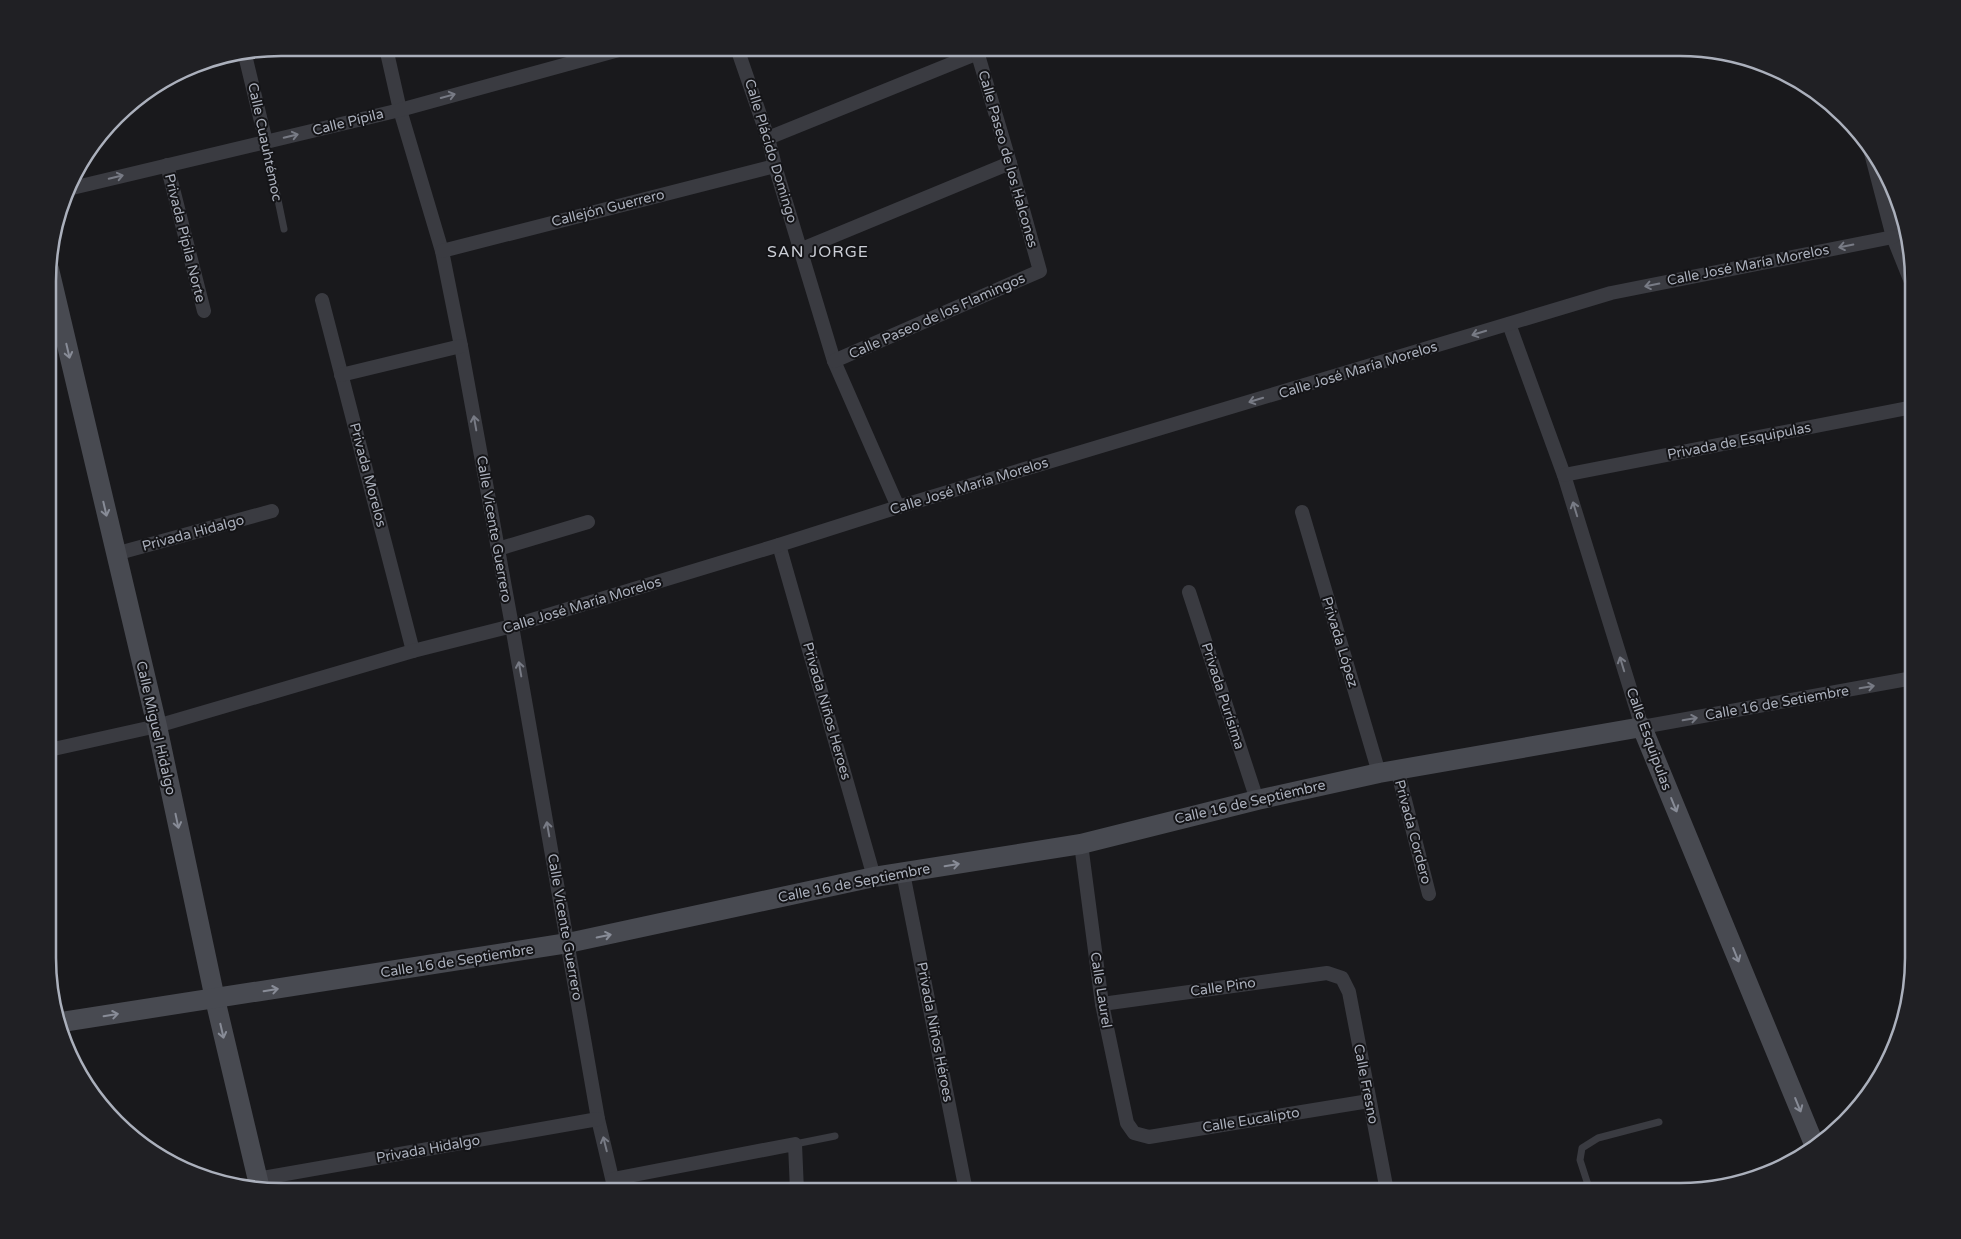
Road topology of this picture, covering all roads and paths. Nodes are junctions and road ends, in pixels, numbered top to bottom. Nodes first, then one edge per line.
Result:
1 (388, 56) edge
2 (597, 56) edge
3 (740, 56) edge
4 (963, 56) edge
5 (979, 56) edge
6 (246, 59) edge
7 (400, 110) junction
8 (768, 138) junction
9 (266, 142) junction
10 (1010, 163) junction
11 (167, 165) junction
12 (775, 166) junction
13 (1875, 170) edge
14 (77, 187) edge
15 (284, 229) dead end
16 (1893, 237) junction
17 (802, 249) junction
18 (442, 251) junction
19 (1904, 264) edge
20 (1040, 271) joint
21 (56, 295) edge
22 (322, 300) dead end
23 (204, 311) dead end
24 (1509, 324) junction
25 (461, 346) junction
26 (834, 361) junction
27 (341, 375) junction
28 (1905, 409) edge
29 (1564, 475) junction
30 (898, 507) junction
31 (272, 511) dead end
32 (1302, 512) dead end
33 (588, 522) dead end
34 (779, 545) junction
35 (498, 549) junction
36 (115, 554) junction
37 (1189, 592) dead end
38 (512, 626) junction
39 (413, 651) junction
40 (1905, 679) edge
41 (157, 726) junction
42 (1642, 728) junction
43 (56, 749) edge
44 (1388, 771) junction
45 (1257, 800) junction
46 (1081, 844) junction
47 (903, 873) junction
48 (874, 877) junction
49 (1429, 894) dead end
50 (568, 943) junction
51 (1342, 978) joint
52 (215, 999) junction
53 (1102, 1004) junction
54 (66, 1021) edge
55 (1369, 1101) junction
56 (598, 1119) junction
57 (1659, 1122) dead end
58 (1134, 1133) joint
59 (835, 1136) dead end
60 (1812, 1140) edge
61 (795, 1144) junction
62 (258, 1181) edge
63 (269, 1182) edge
64 (614, 1183) edge
65 (623, 1183) edge
66 (797, 1183) edge
67 (964, 1183) edge
68 (1385, 1183) edge
69 (1587, 1183) edge

1 - 7 street, Calle Vicente Guerrero
7 -> 2 street, Calle Pípila
3 - 8 street, Calle Plácido Domingo
4 - 8 street
5 - 10 street, Calle Paseo de los Halcones
6 - 9 street, Calle Cuauhtémoc
9 -> 7 street, Calle Pípila
7 - 18 street, Calle Vicente Guerrero
8 - 12 street, Calle Plácido Domingo
9 - 11 street, Calle Pípila
9 - 15 lane, Calle Cuauhtémoc
10 - 17 street
10 - 20 street, Calle Paseo de los Halcones
14 -> 11 street, Calle Pípila
11 - 23 street, Privada Pípila Norte
12 - 17 street, Calle Plácido Domingo
12 - 18 street, Callejón Guerrero
13 - 16 street
16 - 19 street
16 -> 24 street, Calle José María Morelos
17 - 26 street, Calle Plácido Domingo
18 - 25 street, Calle Vicente Guerrero
20 - 26 street, Calle Paseo de los Flamingos
21 -> 36 street, Calle Miguel Hidalgo
22 - 27 street, Privada Morelos
24 - 29 street, Calle Esquipulas
24 -> 30 street, Calle José María Morelos
25 - 27 street
35 -> 25 street, Calle Vicente Guerrero
26 - 30 street, Calle Plácido Domingo
27 - 39 street, Privada Morelos
28 - 29 street, Privada de Esquipulas
42 -> 29 street, Calle Esquipulas
30 - 34 street, Calle José María Morelos
31 - 36 street, Privada Hidalgo
32 - 44 street, Privada López
33 - 35 street
34 - 38 street, Calle José María Morelos
34 - 48 street, Privada Niños Heroes
35 - 38 street, Calle Vicente Guerrero
36 - 41 street, Calle Miguel Hidalgo
37 - 45 street, Privada Purísima
38 - 39 street, Calle José María Morelos
50 -> 38 street, Calle Vicente Guerrero
39 - 41 street, Calle José María Morelos
42 -> 40 street, Calle 16 de Setiembre
41 - 43 street, Calle José María Morelos
41 -> 52 street, Calle Miguel Hidalgo
42 - 44 street, Calle 16 de Septiembre
42 -> 60 street, Calle Esquipulas
44 - 45 street, Calle 16 de Septiembre
44 - 49 street, Privada Cordero
45 - 46 street, Calle 16 de Septiembre
47 -> 46 street, Calle 16 de Septiembre
46 - 53 street, Calle Laurel
47 - 48 street, Calle 16 de Septiembre
47 - 67 street, Privada Niños Héroes
50 -> 48 street, Calle 16 de Septiembre
52 -> 50 street, Calle 16 de Septiembre
50 - 56 street, Calle Vicente Guerrero
51 - 53 street, Calle Pino
51 - 55 street, Calle Fresno
54 -> 52 street, Calle 16 de Septiembre
52 -> 62 street, Calle Miguel Hidalgo
53 - 58 street, Calle Laurel
55 - 58 street, Calle Eucalipto
55 - 68 street, Calle Fresno
56 - 63 street, Privada Hidalgo
64 -> 56 street, Calle Vicente Guerrero
57 - 69 lane
59 - 61 lane
61 - 65 street
61 - 66 street

